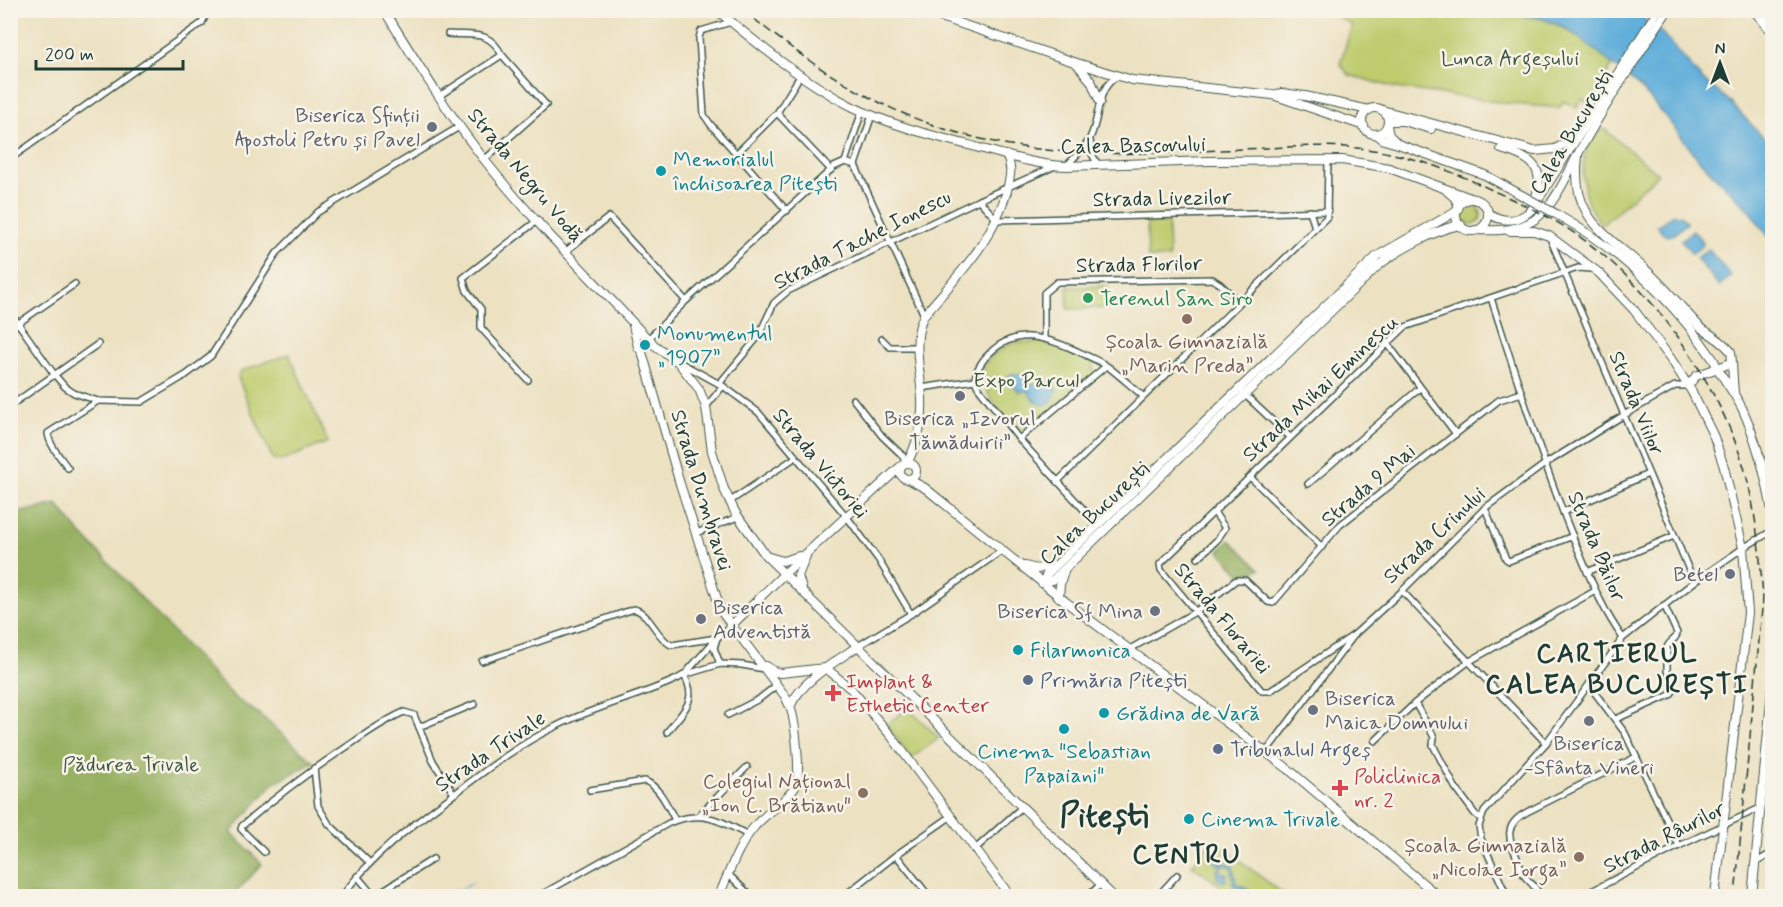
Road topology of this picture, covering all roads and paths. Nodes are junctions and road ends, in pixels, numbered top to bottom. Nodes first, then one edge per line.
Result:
1 (14, 10) edge
2 (208, 10) edge
3 (384, 10) edge
4 (717, 10) edge
5 (920, 10) edge
6 (1658, 10) edge
7 (1668, 10) edge
8 (1754, 10) edge
9 (1766, 10) edge
10 (10, 15) edge
11 (1773, 18) edge
12 (731, 22) junction
13 (1773, 31) edge
14 (448, 34) dead end
15 (502, 55) junction
16 (1077, 63) junction
17 (800, 76) junction
18 (1118, 76) junction
19 (1273, 95) junction
20 (439, 96) junction
21 (1100, 102) junction
22 (1369, 110) junction
23 (1382, 110) junction
24 (862, 111) junction
25 (777, 113) junction
26 (872, 115) junction
27 (1594, 119) junction
28 (1388, 124) junction
29 (1364, 126) junction
30 (459, 127) junction
31 (1376, 134) junction
32 (1577, 138) junction
33 (1089, 140) junction
34 (1398, 144) junction
35 (1579, 151) junction
36 (736, 154) junction
37 (1006, 155) junction
38 (10, 159) edge
39 (484, 160) junction
40 (1328, 160) junction
41 (845, 162) junction
42 (855, 165) junction
43 (1098, 165) junction
44 (1055, 166) junction
45 (1066, 166) junction
46 (831, 170) junction
47 (1008, 187) junction
48 (1441, 188) junction
49 (979, 200) junction
50 (1476, 200) junction
51 (1459, 207) junction
52 (1532, 209) junction
53 (787, 211) junction
54 (1310, 211) junction
55 (1328, 211) junction
56 (1488, 213) junction
57 (537, 220) junction
58 (997, 220) junction
59 (1461, 225) junction
60 (1315, 228) junction
61 (1476, 230) junction
62 (1498, 231) junction
63 (1549, 236) junction
64 (891, 241) junction
65 (566, 251) junction
66 (1565, 273) junction
67 (1599, 273) junction
68 (75, 284) dead end
69 (1491, 298) junction
70 (686, 301) junction
71 (1239, 302) junction
72 (10, 312) edge
73 (924, 315) junction
74 (1680, 316) junction
75 (19, 323) junction
76 (633, 323) junction
77 (10, 329) edge
78 (1704, 330) junction
79 (1044, 338) junction
80 (882, 339) dead end
81 (649, 340) junction
82 (638, 342) junction
83 (98, 344) dead end
84 (1387, 344) junction
85 (917, 347) junction
86 (642, 352) junction
87 (1671, 359) junction
88 (678, 362) junction
89 (1731, 363) junction
90 (1106, 366) junction
91 (1717, 368) junction
92 (54, 374) junction
93 (1696, 376) junction
94 (528, 380) dead end
95 (975, 380) junction
96 (721, 385) junction
97 (1688, 386) junction
98 (921, 388) junction
99 (1420, 388) junction
100 (1242, 392) junction
101 (1734, 392) junction
102 (1521, 393) junction
103 (1143, 396) junction
104 (853, 399) dead end
105 (98, 401) junction
106 (10, 406) edge
107 (706, 407) junction
108 (1624, 415) junction
109 (1456, 434) junction
110 (1290, 437) junction
111 (1019, 439) junction
112 (796, 457) junction
113 (1545, 464) junction
114 (68, 468) dead end
115 (908, 470) junction
116 (1648, 474) junction
117 (1250, 477) junction
118 (1057, 482) junction
119 (1308, 484) dead end
120 (729, 502) junction
121 (1485, 508) junction
122 (1773, 511) edge
123 (1214, 512) junction
124 (1563, 512) junction
125 (738, 517) junction
126 (847, 518) junction
127 (1097, 524) junction
128 (1773, 531) edge
129 (696, 534) junction
130 (1573, 536) junction
131 (1674, 536) junction
132 (1322, 547) junction
133 (1743, 548) junction
134 (1003, 550) junction
135 (807, 552) junction
136 (766, 556) junction
137 (1198, 558) dead end
138 (1019, 563) junction
139 (1062, 564) junction
140 (1160, 564) joint
141 (1587, 572) junction
142 (784, 574) junction
143 (1694, 582) junction
144 (1042, 583) junction
145 (1402, 591) junction
146 (1595, 591) junction
147 (803, 592) junction
148 (1059, 597) junction
149 (1664, 605) junction
150 (1195, 612) junction
151 (911, 614) junction
152 (731, 626) junction
153 (1355, 634) junction
154 (717, 638) junction
155 (1623, 639) junction
156 (858, 646) junction
157 (1130, 649) junction
158 (750, 650) junction
159 (482, 661) dead end
160 (1468, 662) junction
161 (720, 664) junction
162 (826, 668) junction
163 (764, 669) junction
164 (684, 675) junction
165 (1589, 685) junction
166 (777, 686) junction
167 (1773, 691) edge
168 (1415, 703) junction
169 (475, 704) dead end
170 (790, 707) junction
171 (728, 715) dead end
172 (1616, 719) junction
173 (419, 727) junction
174 (667, 732) dead end
175 (1375, 741) dead end
176 (1546, 743) junction
177 (1266, 752) junction
178 (1636, 757) junction
179 (747, 767) dead end
180 (314, 768) junction
181 (590, 790) dead end
182 (454, 794) junction
183 (1021, 808) junction
184 (1761, 808) junction
185 (699, 816) junction
186 (950, 817) junction
187 (1480, 818) junction
188 (675, 820) junction
189 (1722, 826) junction
190 (748, 835) junction
191 (1679, 846) junction
192 (974, 850) junction
193 (264, 852) dead end
194 (1773, 853) edge
195 (896, 855) junction
196 (433, 859) dead end
197 (369, 862) junction
198 (1755, 863) junction
199 (729, 875) junction
200 (1177, 875) dead end
201 (357, 876) junction
202 (1100, 885) junction
203 (1163, 891) junction
204 (342, 897) edge
205 (374, 897) edge
206 (539, 897) edge
207 (719, 897) edge
208 (751, 897) edge
209 (844, 897) edge
210 (929, 897) edge
211 (1010, 897) edge
212 (1088, 897) edge
213 (1113, 897) edge
214 (1158, 897) edge
215 (1170, 897) edge
216 (1438, 897) edge
217 (1507, 897) edge
218 (1540, 897) edge
219 (1582, 897) edge
220 (1715, 897) edge
221 (1752, 897) edge

1 - 10 street
2 - 38 street
3 - 20 main road, Strada Negru Vodă
4 - 12 main road, Calea Bascovului
5 - 16 main road
6 - 27 main road, Calea București
7 - 27 main road, Calea București
8 - 13 highway
9 - 11 highway
12 - 17 main road, Calea Bascovului
12 - 36 street
14 - 15 street
15 - 20 street
15 - 39 street
16 - 18 main road
16 - 21 main road
17 - 24 main road, Calea Bascovului
17 - 25 street
18 - 19 main road
18 - 21 street
19 - 22 main road
19 - 29 main road
20 - 30 main road, Strada Negru Vodă
21 - 33 street
22 - 23 main road
22 - 29 main road
23 - 28 main road
23 - 32 main road
24 - 26 main road, Calea Bascovului
24 - 41 street
25 - 36 street
25 - 46 street
26 - 37 main road, Calea Bascovului
26 - 42 street
27 - 32 main road, Calea București
27 - 35 main road, Calea București
28 - 31 main road
28 - 34 main road
28 - 52 main road
29 - 31 main road
30 - 39 main road, Strada Negru Vodă
30 - 105 street
31 - 34 main road
32 - 52 main road, Calea București
33 - 43 street
33 - 45 street
34 - 74 main road, bridge
35 - 62 main road, Calea București
35 - 78 main road
36 - 53 street
37 - 44 main road, Calea Bascovului
37 - 47 main road
39 - 57 main road, Strada Negru Vodă
40 - 43 main road, Calea Bascovului
40 - 48 main road, Calea Bascovului
40 - 55 street
41 - 42 street
41 - 46 street
42 - 64 street
43 - 45 main road, Calea Bascovului
44 - 45 main road, Calea Bascovului
44 - 47 street, Strada Tache Ionescu
46 - 53 street
47 - 49 street, Strada Tache Ionescu
47 - 58 main road
48 - 50 main road, Calea Bascovului
48 - 51 main road, Calea Bascovului
49 - 58 street
49 - 64 street, Strada Tache Ionescu
50 - 51 main road
50 - 56 main road
51 - 59 main road
51 - 100 main road, Calea București
52 - 56 main road, Calea București
53 - 70 street
54 - 55 street, Strada Livezilor
54 - 58 street, Strada Livezilor
54 - 60 street
55 - 60 street
56 - 61 main road
57 - 65 main road, Strada Negru Vodă
57 - 94 street
58 - 73 main road
59 - 61 main road
59 - 100 main road, Calea București
60 - 71 street
61 - 62 main road, Calea București
62 - 63 main road
63 - 66 street, Strada Viilor
63 - 67 main road
64 - 73 street
64 - 96 street, Strada Tache Ionescu
65 - 70 street
65 - 76 main road, Strada Negru Vodă
66 - 67 street, Strada Mihai Eminescu
66 - 69 street, Strada Mihai Eminescu
66 - 108 street, Strada Viilor
67 - 87 main road
68 - 75 street
69 - 84 street, Strada Mihai Eminescu
69 - 102 street, Strada Băilor
70 - 81 street
71 - 79 street, Strada Florilor
71 - 103 street
72 - 75 street
73 - 85 main road
74 - 78 main road
74 - 91 main road
75 - 77 street
75 - 92 street
76 - 81 main road, Strada Negru Vodă
76 - 82 main road, Strada Negru Vodă
78 - 89 main road
79 - 90 street
79 - 95 street
80 - 85 street
81 - 82 main road
81 - 86 main road
81 - 88 main road, Strada Negru Vodă
82 - 86 main road
83 - 92 street
84 - 99 street
84 - 110 street, Strada Mihai Eminescu
85 - 98 main road
86 - 129 main road, Strada Dumbravei
87 - 93 main road
87 - 97 main road
88 - 96 street, Strada Victoriei
88 - 107 main road, Strada Negru Vodă
89 - 91 main road
89 - 101 main road
90 - 103 street
90 - 111 street
91 - 93 main road
91 - 101 main road
92 - 105 street
92 - 106 street
93 - 97 main road
95 - 98 street
95 - 111 street
96 - 107 street, Strada Tache Ionescu
96 - 112 street, Strada Victoriei
97 - 108 street, Strada Crinului
97 - 133 main road
98 - 115 main road
99 - 109 street
99 - 119 street
100 - 110 street
100 - 127 main road, Calea București
100 - 139 main road, Calea București
101 - 122 main road
102 - 109 street, Strada 9 Mai
102 - 113 street, Strada Băilor
103 - 118 street
104 - 115 street
105 - 114 street
107 - 120 main road, Strada Negru Vodă
108 - 113 street, Strada Crinului
108 - 116 street, Strada Viilor
109 - 132 street, Strada 9 Mai
110 - 117 street, Strada Mihai Eminescu
111 - 118 street
112 - 120 street
112 - 126 street, Strada Victoriei
113 - 121 street, Strada Crinului
113 - 124 street, Strada Băilor
115 - 126 main road
115 - 134 main road
116 - 124 street
116 - 131 street, Strada Viilor
117 - 123 street, Strada Mihai Eminescu
117 - 132 street
118 - 127 street
120 - 125 main road, Strada Negru Vodă
121 - 130 street
121 - 145 street, Strada Crinului
123 - 137 street
123 - 140 street, Strada Mihai Eminescu
124 - 130 street, Strada Băilor
125 - 129 street
125 - 136 main road, Strada Negru Vodă
126 - 135 main road
126 - 151 street, Strada Victoriei
127 - 139 main road, Calea București
128 - 133 street
129 - 152 main road, Strada Dumbravei
130 - 141 street, Strada Băilor
131 - 141 street
131 - 143 street, Strada Viilor
132 - 150 street, Strada 9 Mai
133 - 143 street
133 - 189 main road
134 - 138 main road
134 - 151 street
135 - 136 main road
135 - 142 main road
135 - 147 main road
136 - 142 main road, Strada Negru Vodă
138 - 139 main road
138 - 144 main road
139 - 144 main road, Calea București
139 - 148 main road
140 - 150 street, Strada Florariei
141 - 146 street, Strada Băilor
142 - 147 main road, Strada Negru Vodă
142 - 152 main road
143 - 149 street
144 - 148 main road
145 - 153 street, Strada Crinului
145 - 160 street
146 - 155 street, Strada Băilor
146 - 160 street
147 - 156 main road, Strada Negru Vodă
148 - 157 main road
149 - 155 street
149 - 172 street
150 - 153 street, Strada Florariei
150 - 157 street, Strada 9 Mai
151 - 156 street
152 - 154 street, Strada Trivale
152 - 158 main road, Strada Dumbravei
153 - 177 street, Strada Crinului
154 - 159 street
154 - 161 street
154 - 164 street, Strada Trivale
155 - 165 street
156 - 162 main road
156 - 183 main road, Strada Negru Vodă
157 - 177 main road
158 - 162 main road
158 - 163 main road
160 - 168 street
160 - 176 street
161 - 163 street, Strada Trivale
161 - 164 street, Strada Trivale
162 - 170 main road
162 - 186 main road
163 - 166 main road
164 - 174 street
164 - 182 street, Strada Trivale
165 - 172 street
165 - 176 street
166 - 170 main road
166 - 171 street
167 - 184 main road
168 - 175 street
168 - 187 street
169 - 173 street
170 - 190 main road
172 - 178 street
173 - 180 street
173 - 182 street
176 - 187 street
177 - 216 main road
178 - 191 street
178 - 218 street
179 - 185 street
180 - 193 street
180 - 197 street
181 - 188 street
182 - 197 street, Strada Trivale
183 - 192 street
183 - 202 main road, Strada Negru Vodă
184 - 189 street, Strada Râurilor
184 - 198 main road
185 - 188 street
185 - 190 street
186 - 192 main road
186 - 195 street
187 - 217 street
188 - 206 street
189 - 191 street, Strada Râurilor
189 - 220 main road
190 - 199 main road
191 - 219 street, Strada Râurilor
192 - 211 main road
194 - 198 street
195 - 209 street
195 - 210 street
196 - 205 street
197 - 201 street, Strada Trivale
198 - 221 main road
199 - 207 main road
199 - 208 street
200 - 203 street
201 - 204 street, Strada Trivale
201 - 205 street
202 - 212 street
202 - 213 main road, Strada Negru Vodă
203 - 214 street
203 - 215 street

